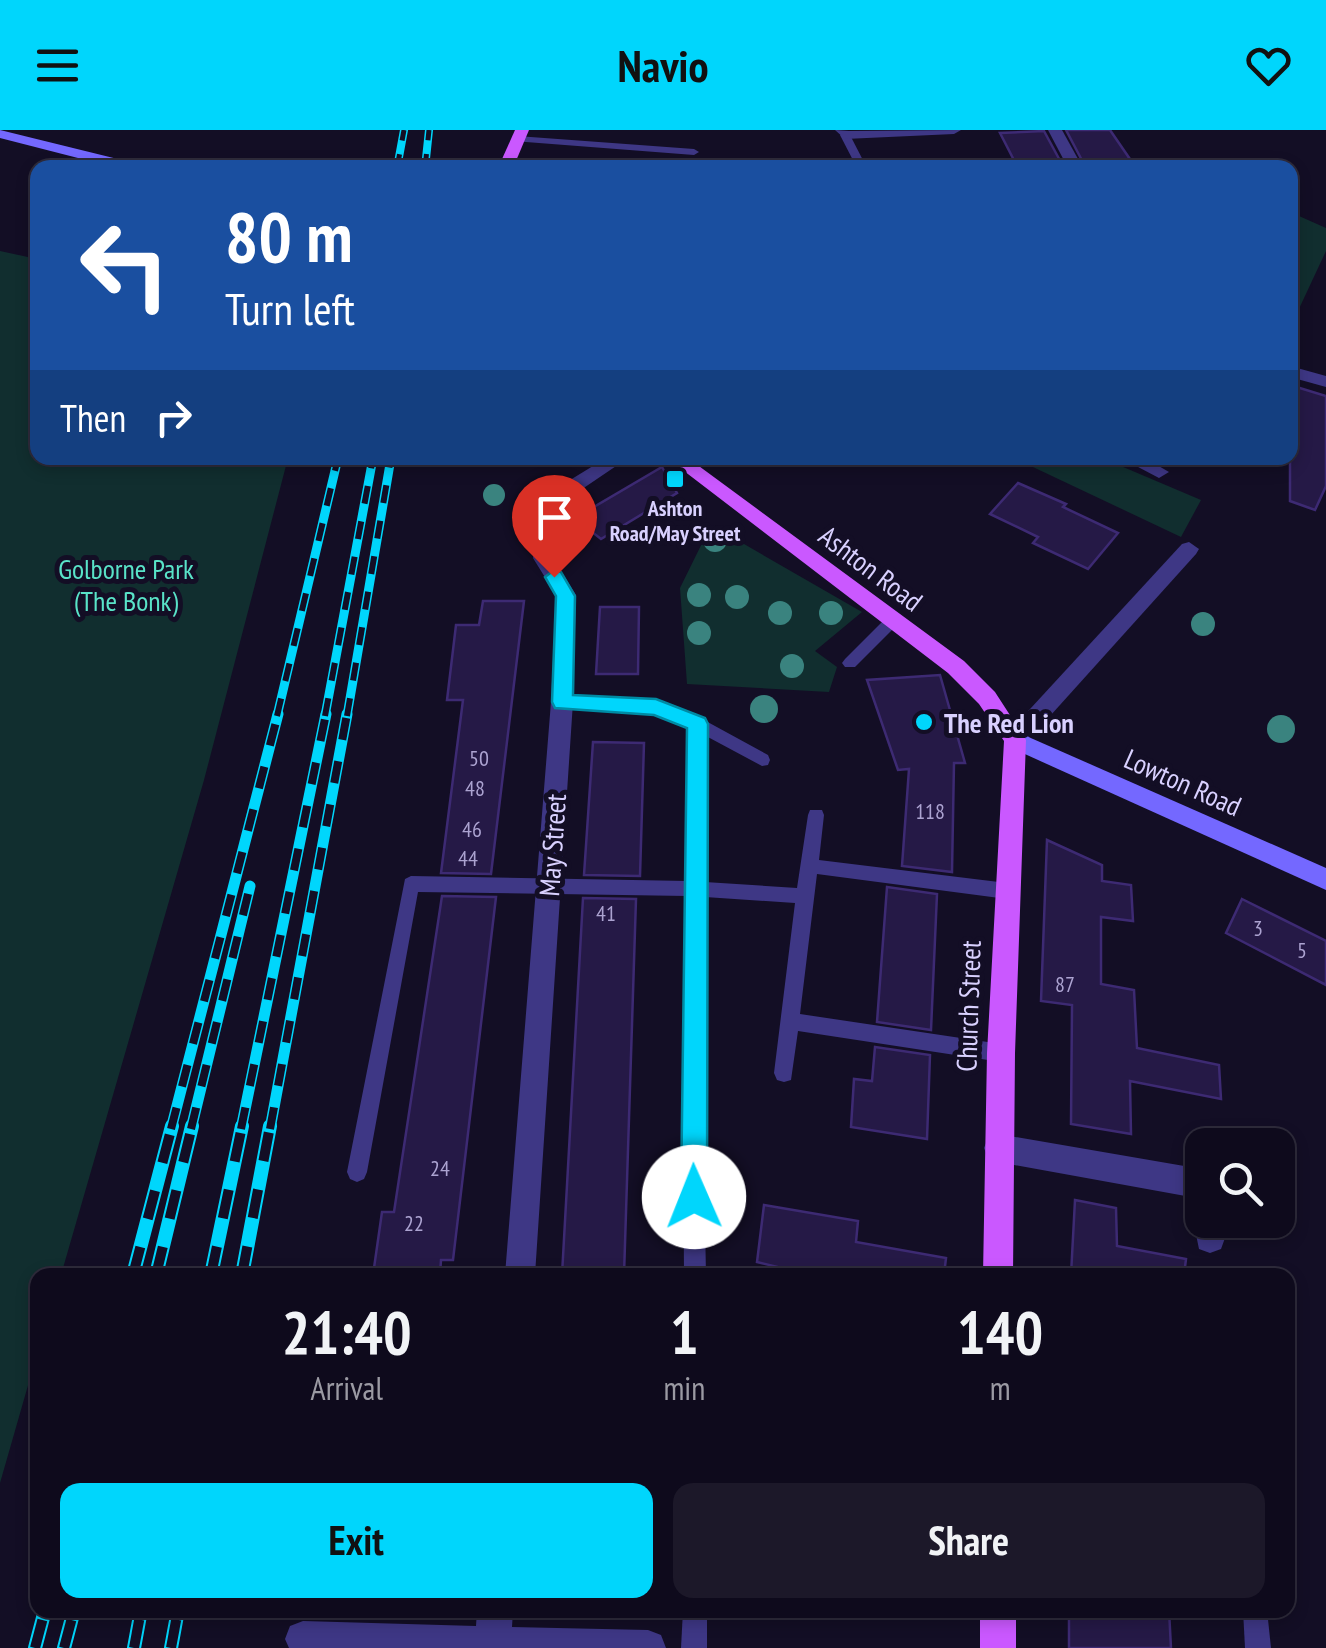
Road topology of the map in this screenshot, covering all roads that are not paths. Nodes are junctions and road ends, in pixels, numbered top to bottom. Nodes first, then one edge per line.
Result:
1 (954, 130) edge
2 (1056, 130) edge
3 (844, 132) edge
4 (0, 134) edge
5 (519, 135) edge
6 (694, 152) dead end
7 (96, 160) edge
8 (508, 160) edge
9 (858, 160) edge
10 (1072, 160) edge
11 (1298, 374) edge
12 (1326, 382) edge
13 (608, 465) edge
14 (685, 465) edge
15 (1144, 465) edge
16 (1159, 472) dead end
17 (1189, 549) dead end
18 (894, 619) junction
19 (850, 663) dead end
20 (562, 702) junction
21 (698, 724) junction
22 (1015, 740) junction
23 (762, 760) dead end
24 (816, 815) dead end
25 (809, 866) junction
26 (1326, 879) edge
27 (548, 887) junction
28 (697, 889) junction
29 (1007, 892) junction
30 (806, 896) junction
31 (790, 1021) junction
32 (1001, 1053) junction
33 (784, 1073) dead end
34 (998, 1148) junction
35 (358, 1172) dead end
36 (1185, 1181) edge
37 (521, 1268) edge
38 (695, 1268) edge
39 (998, 1268) edge
40 (695, 1618) edge
41 (998, 1618) edge
42 (1256, 1618) edge
43 (494, 1626) edge
44 (303, 1639) dead end
45 (648, 1648) edge
46 (694, 1648) edge
47 (998, 1648) edge
48 (1258, 1648) edge

1 - 3 street
2 - 10 street
3 - 9 lane
4 - 7 main road
5 - 6 lane
5 - 8 main road
11 - 12 street
13 - 20 street, May Street
14 - 18 main road, Ashton Road
15 - 16 street
17 - 22 street
18 - 19 lane
18 - 22 main road, Ashton Road
20 - 21 lane
20 - 27 street, May Street
21 - 23 lane
21 - 28 lane
22 - 26 main road, Lowton Road
22 - 29 main road, Church Street
24 - 25 lane
25 - 29 lane
25 - 30 lane
27 - 28 lane
27 - 35 lane
27 - 37 street, May Street
28 - 30 lane
28 - 38 lane
29 - 32 main road, Church Street
30 - 31 lane
31 - 32 lane
31 - 33 lane
32 - 34 main road, Church Street
34 - 36 street
34 - 39 main road, Church Street
40 - 46 lane
41 - 47 main road
42 - 48 lane
43 - 44 street
43 - 45 street

